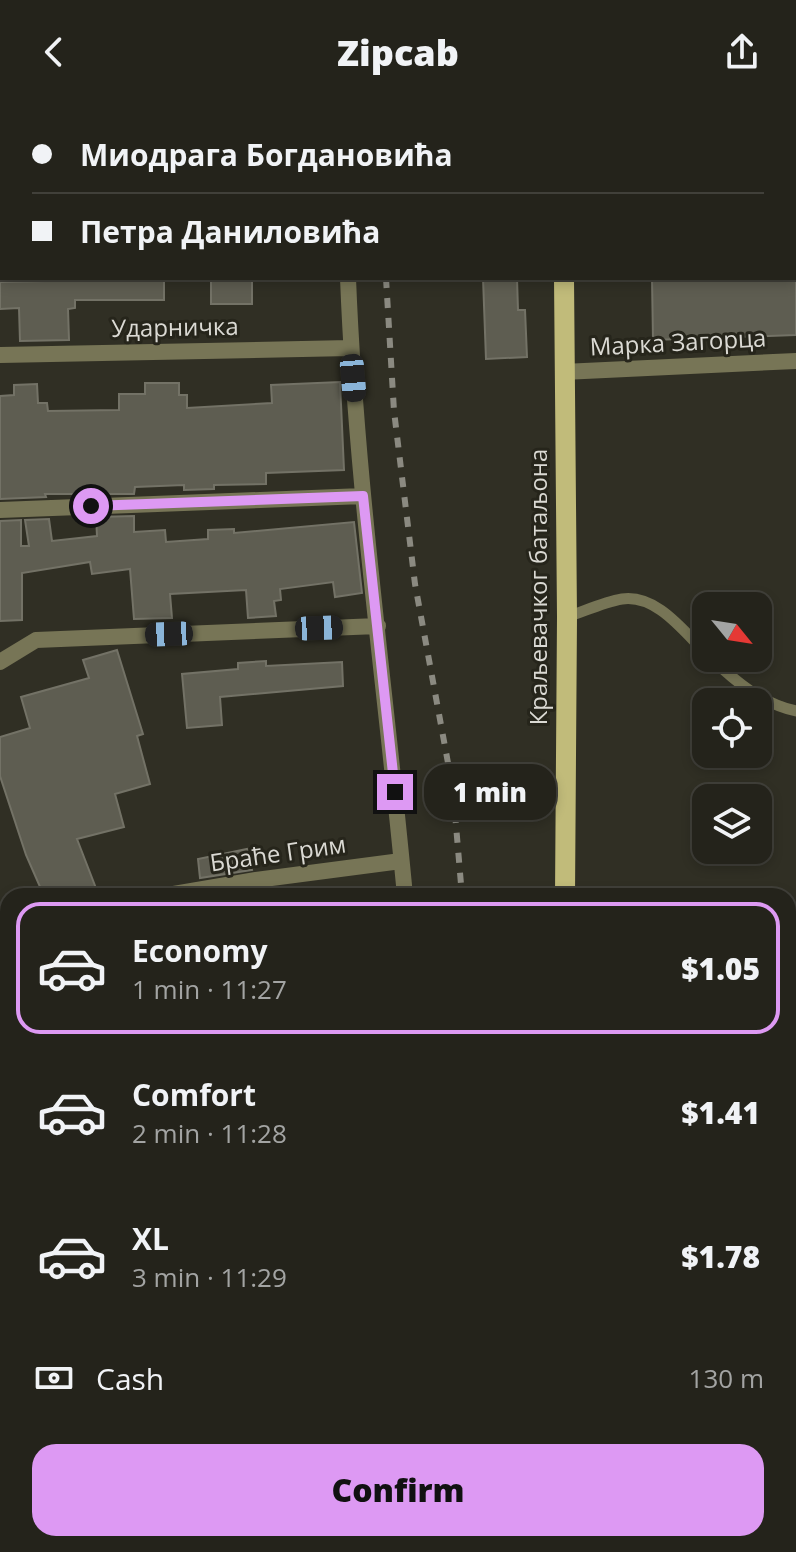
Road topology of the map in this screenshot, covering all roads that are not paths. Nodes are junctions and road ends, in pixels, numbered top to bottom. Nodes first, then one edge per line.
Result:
1 (348, 280) edge
2 (564, 280) edge
3 (350, 348) junction
4 (0, 355) edge
5 (796, 361) edge
6 (563, 372) junction
7 (363, 496) junction
8 (0, 510) edge
9 (567, 617) junction
10 (378, 626) junction
11 (692, 639) edge
12 (0, 662) edge
13 (726, 672) edge
14 (796, 711) edge
15 (401, 861) junction
16 (209, 888) edge
17 (404, 888) edge
18 (565, 888) edge

1 - 3 street
2 - 6 main road, Краљевачког батаљона
3 - 4 street, Ударничка
3 - 7 street
5 - 6 street, Марка Загорца
6 - 9 main road, Краљевачког батаљона
7 - 8 street
7 - 10 street
9 - 11 lane
9 - 18 main road, Краљевачког батаљона
10 - 12 street
10 - 15 street
13 - 14 lane
15 - 16 street, Браће Грим
15 - 17 street

